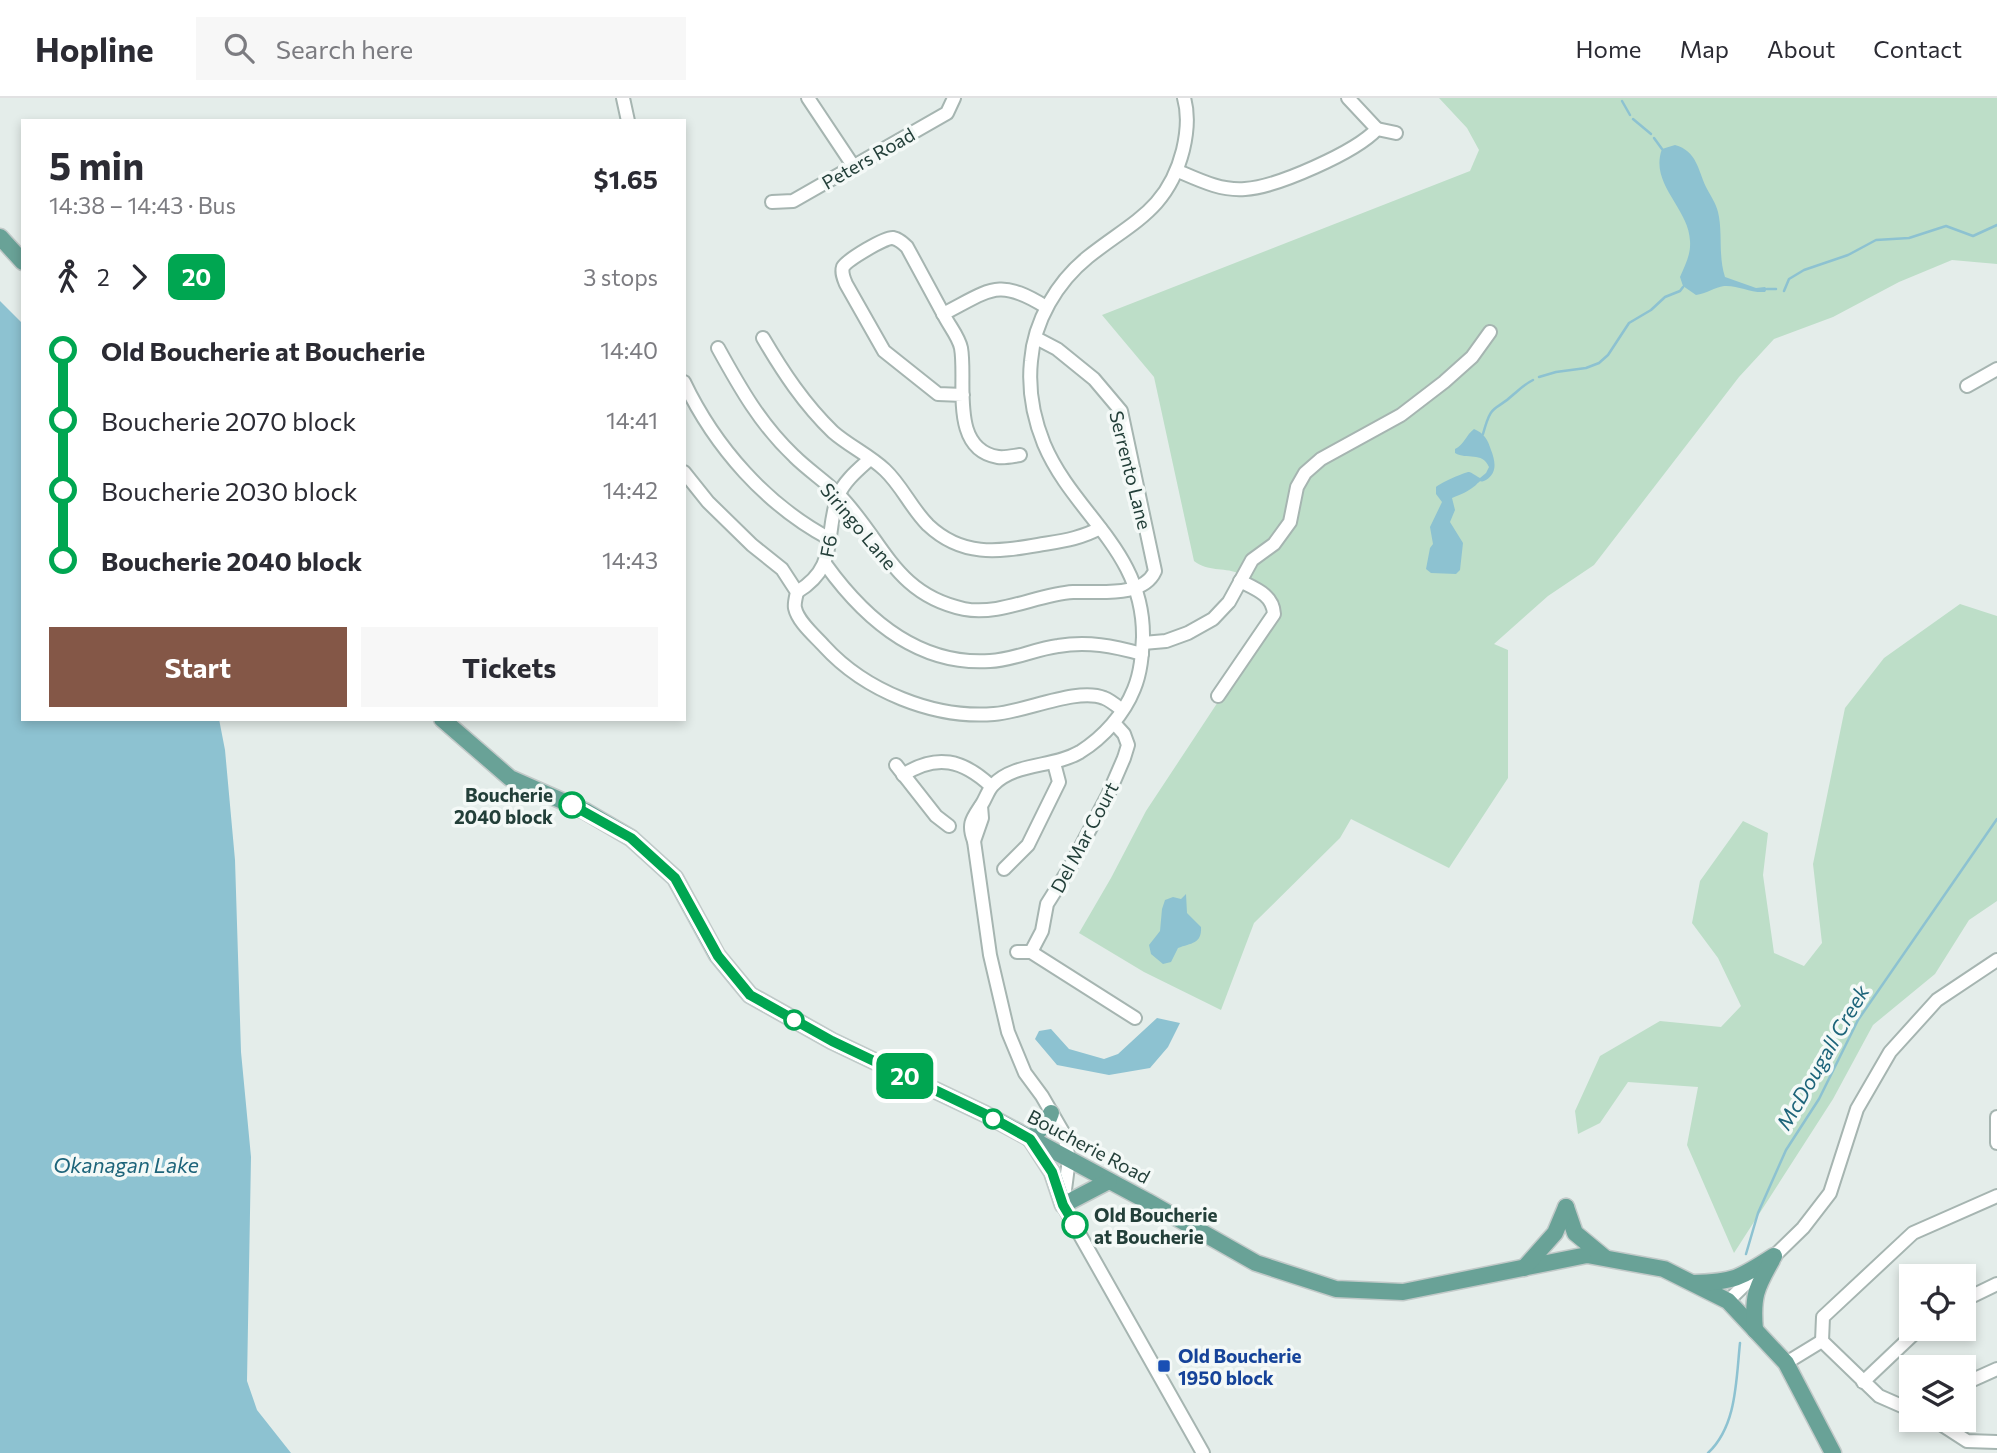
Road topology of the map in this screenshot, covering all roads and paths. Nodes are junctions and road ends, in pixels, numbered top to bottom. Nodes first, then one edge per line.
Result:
1 (623, 98) edge
2 (808, 98) edge
3 (954, 98) edge
4 (1184, 98) edge
5 (1348, 98) edge
6 (628, 119) edge
7 (1377, 129) junction
8 (1396, 133) dead end
9 (854, 167) junction
10 (1178, 171) junction
11 (772, 202) dead end
12 (0, 237) edge
13 (21, 260) edge
14 (1046, 307) junction
15 (943, 314) junction
16 (1490, 331) dead end
17 (763, 338) dead end
18 (1036, 338) junction
19 (718, 348) dead end
20 (1997, 369) edge
21 (686, 386) edge
22 (1967, 386) dead end
23 (963, 395) junction
24 (1020, 455) dead end
25 (870, 459) junction
26 (686, 474) edge
27 (839, 495) junction
28 (1100, 528) junction
29 (830, 539) junction
30 (825, 565) junction
31 (1240, 581) junction
32 (1137, 589) junction
33 (797, 592) junction
34 (1143, 649) junction
35 (1218, 696) dead end
36 (1122, 710) junction
37 (444, 721) edge
38 (1114, 723) junction
39 (1054, 763) junction
40 (991, 786) junction
41 (949, 826) dead end
42 (1004, 869) dead end
43 (1017, 952) dead end
44 (1031, 953) junction
45 (1997, 960) edge
46 (1135, 1018) dead end
47 (1051, 1113) junction
48 (1997, 1117) edge
49 (1030, 1139) junction
50 (1997, 1143) edge
51 (1069, 1160) junction
52 (1109, 1181) junction
53 (1997, 1196) edge
54 (1063, 1205) junction
55 (1774, 1256) junction
56 (1606, 1259) junction
57 (1524, 1268) junction
58 (1691, 1283) junction
59 (1997, 1284) edge
60 (1976, 1294) edge
61 (1728, 1301) junction
62 (1755, 1330) junction
63 (1822, 1341) junction
64 (1906, 1341) edge
65 (1786, 1363) junction
66 (1997, 1369) edge
67 (1976, 1378) edge
68 (1863, 1382) junction
69 (1899, 1405) edge
70 (1954, 1432) edge
71 (1997, 1443) edge
72 (1203, 1453) edge
73 (1833, 1453) edge

1 - 6 street
2 - 9 street
3 - 9 street, Peters Road
4 - 10 street
5 - 7 street
7 - 8 street
7 - 10 street
9 - 11 street, Peters Road
10 - 14 street
12 - 13 main road
14 - 15 street
14 - 18 street
15 - 23 street
15 - 23 street
16 - 31 street
17 - 25 street
18 - 28 street
18 - 32 street, Serrento Lane
19 - 27 street, Siringo Lane
20 - 22 street
21 - 29 street
23 - 24 street
25 - 27 street, F6
25 - 28 street
26 - 33 street
27 - 29 street, F6
27 - 32 street, Siringo Lane
28 - 32 street
29 - 30 street, F6
30 - 33 street, F6
30 - 34 street
31 - 34 street
31 - 35 street
32 - 34 street
33 - 36 street
34 - 36 street
36 - 38 street
37 - 49 main road, Boucherie Road
38 - 39 street
38 - 44 street, Del Mar Court
39 - 40 street
39 - 42 street
40 - 41 street
40 - 47 street
43 - 44 street
44 - 46 street
45 - 55 street
47 - 49 main road
47 - 51 street
48 - 50 street
49 - 51 main road, Boucherie Road
49 - 54 main road
51 - 52 main road, Boucherie Road
51 - 54 street
52 - 54 main road
52 - 57 main road, Boucherie Road
53 - 63 street
54 - 72 street
55 - 58 main road
55 - 61 street
55 - 62 main road
56 - 57 main road, Boucherie Road
56 - 57 main road
56 - 58 main road, Boucherie Road
58 - 61 main road, Boucherie Road
59 - 60 street
61 - 62 main road, Boucherie Road
62 - 65 main road, Boucherie Road
63 - 65 street
63 - 68 street
64 - 68 street
65 - 73 main road, Boucherie Road
66 - 67 street
68 - 69 street
70 - 71 street

